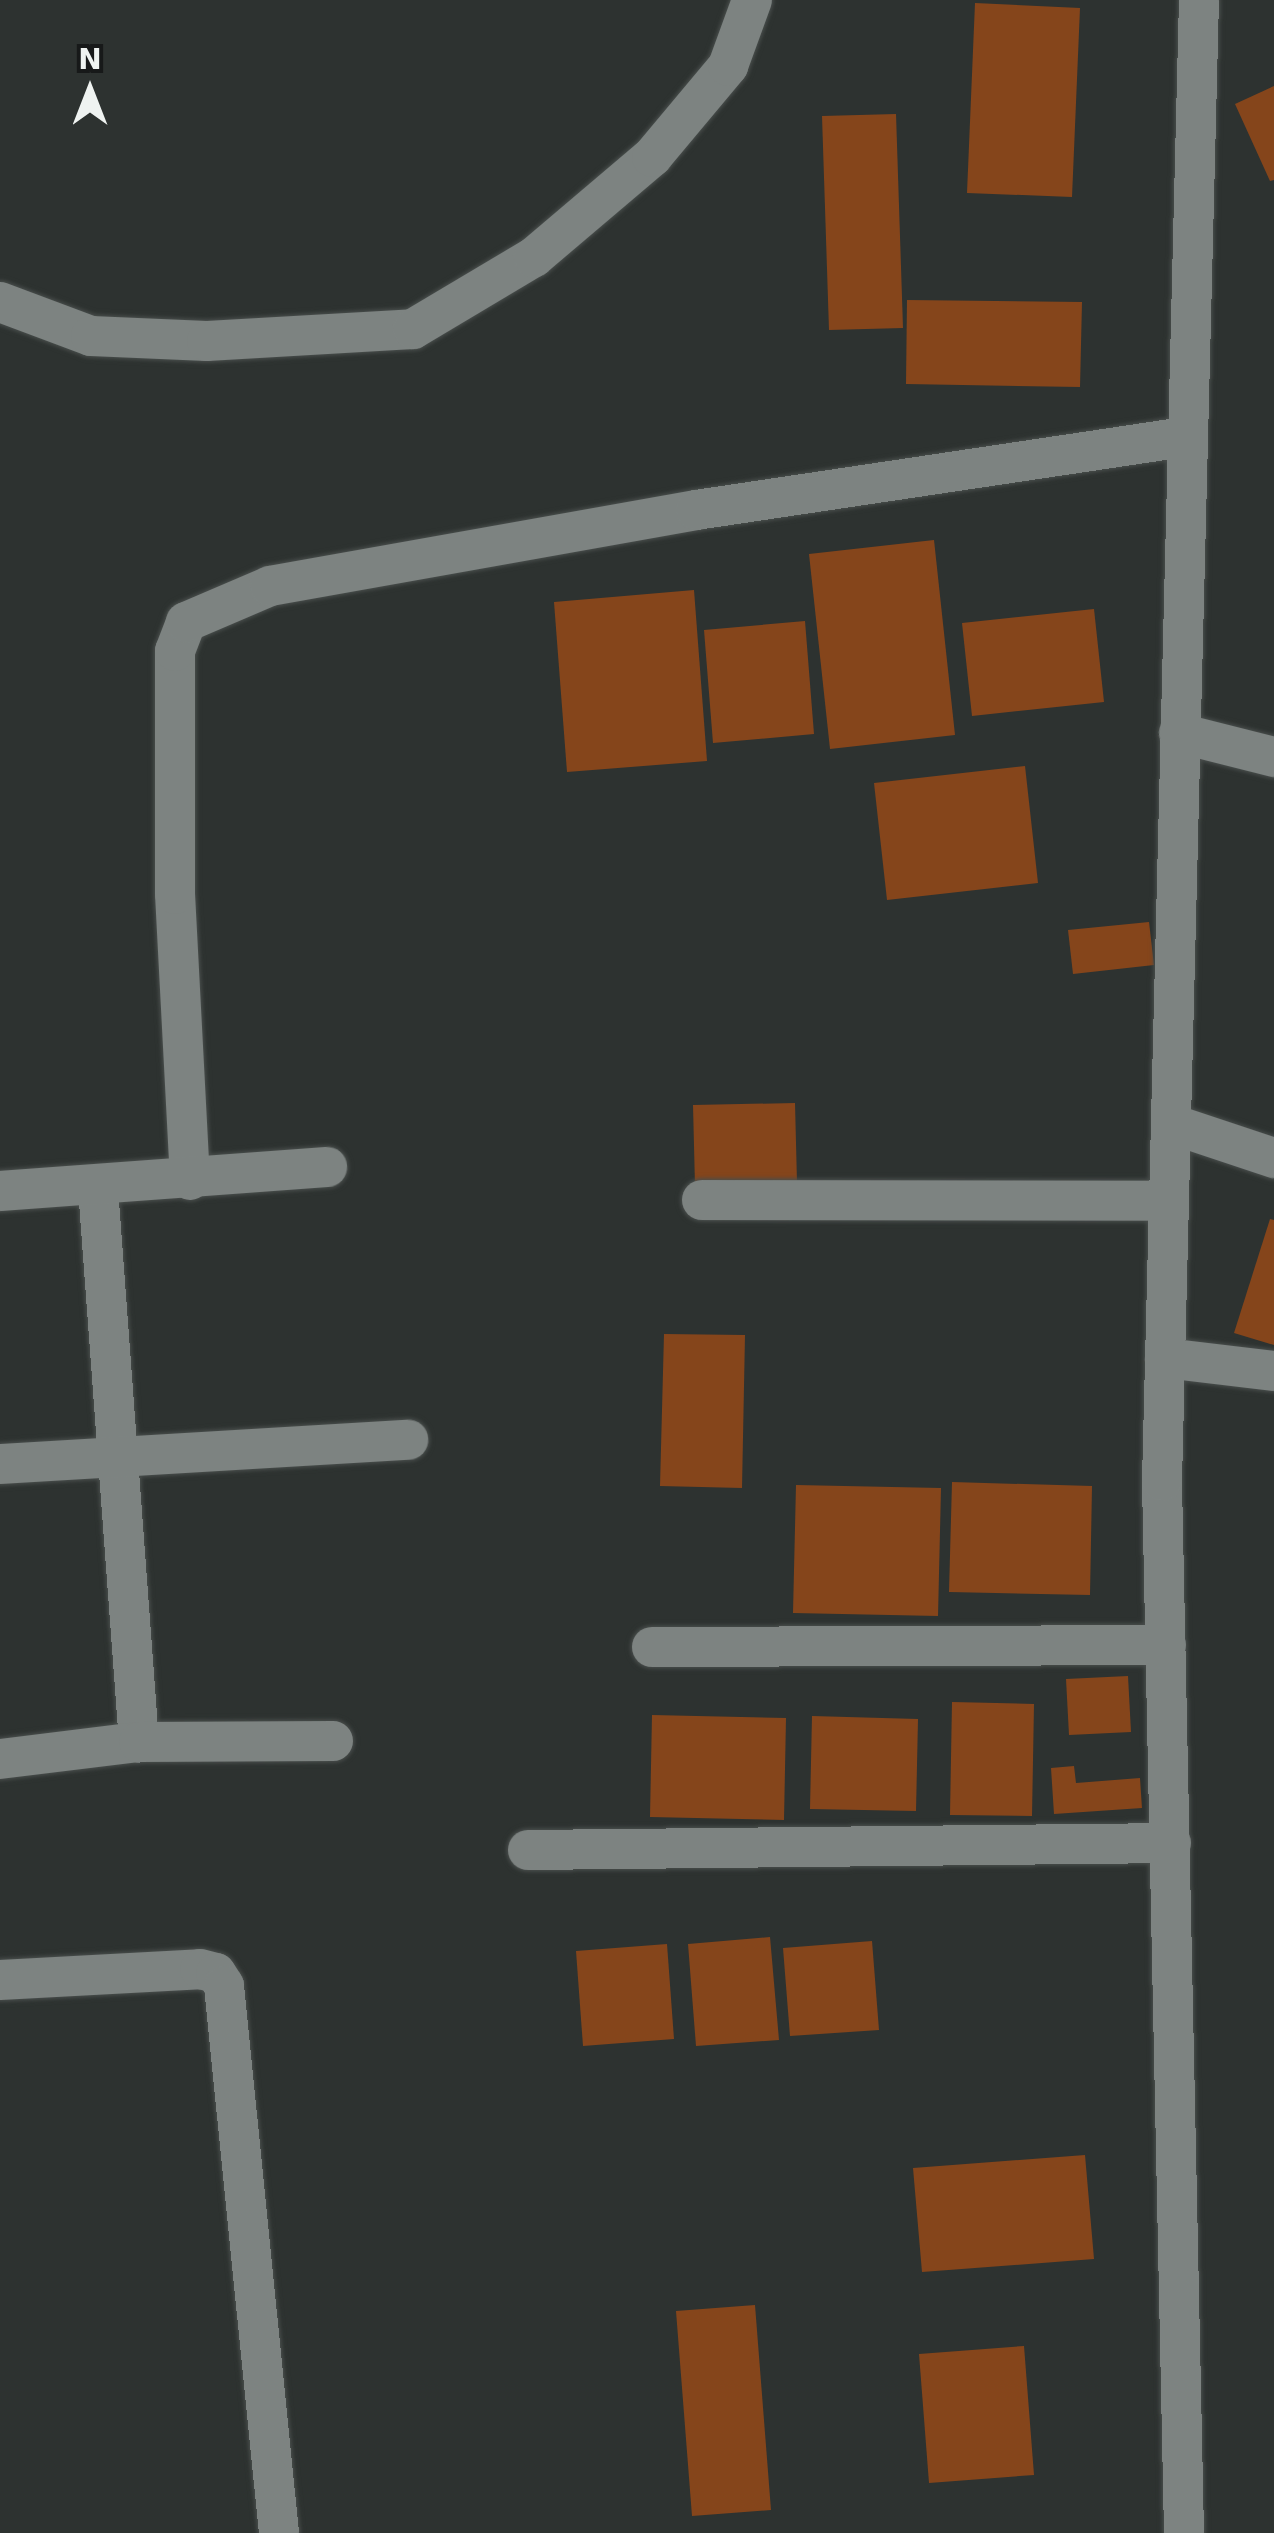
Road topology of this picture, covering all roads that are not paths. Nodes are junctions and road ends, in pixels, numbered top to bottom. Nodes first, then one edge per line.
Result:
1 (752, 0) edge
2 (1200, 0) edge
3 (0, 302) edge
4 (1186, 437) junction
5 (1179, 733) junction
6 (1274, 757) edge
7 (1172, 1124) junction
8 (1274, 1158) edge
9 (327, 1167) dead end
10 (190, 1180) junction
11 (98, 1188) junction
12 (0, 1191) edge
13 (702, 1200) dead end
14 (1169, 1201) junction
15 (1165, 1358) junction
16 (1274, 1371) edge
17 (408, 1440) dead end
18 (116, 1456) junction
19 (0, 1464) edge
20 (1166, 1645) junction
21 (652, 1648) dead end
22 (332, 1741) dead end
23 (138, 1742) junction
24 (0, 1759) edge
25 (1172, 1842) junction
26 (528, 1850) dead end
27 (0, 1980) edge
28 (279, 2533) edge
29 (1184, 2533) edge

1 - 3 street
2 - 4 street
4 - 5 street
4 - 10 street
5 - 6 street
5 - 7 street
7 - 8 street
7 - 14 street
9 - 10 street
10 - 11 street
11 - 12 street
11 - 18 street
13 - 14 street
14 - 15 street
15 - 16 street
15 - 20 street
17 - 18 street
18 - 19 street
18 - 23 street
20 - 21 street
20 - 25 street
22 - 23 street
23 - 24 street
25 - 26 street
25 - 29 street
27 - 28 street

